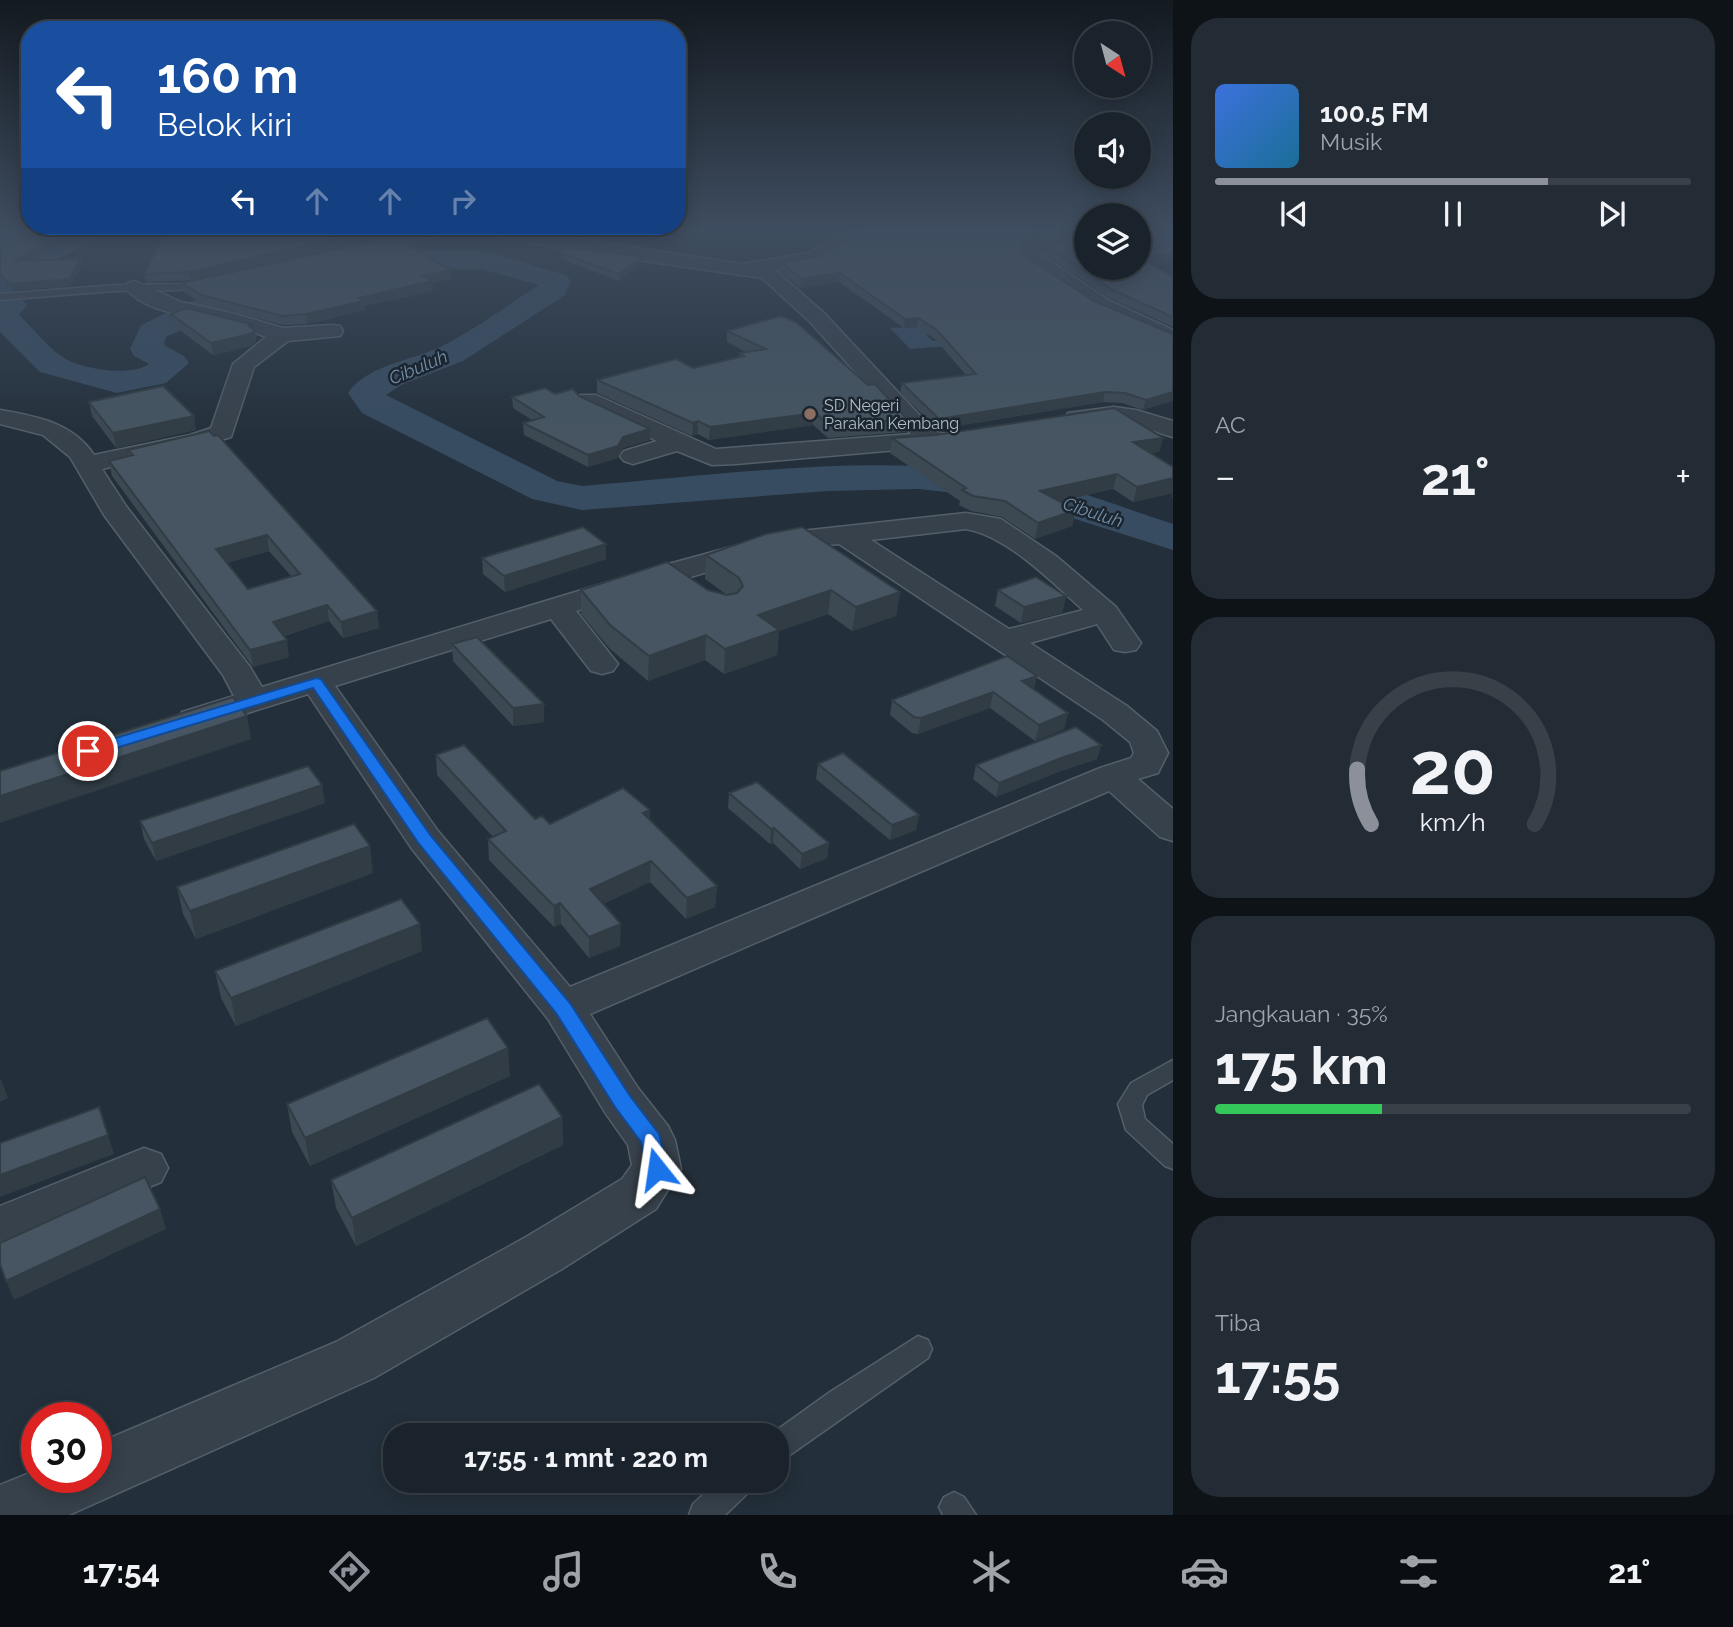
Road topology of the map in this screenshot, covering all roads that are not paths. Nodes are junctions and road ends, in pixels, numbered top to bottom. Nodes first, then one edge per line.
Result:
1 (160, 300) edge
2 (799, 300) edge
3 (1095, 300) edge
4 (332, 331) dead end
5 (282, 335) junction
6 (1173, 338) edge
7 (588, 400) edge
8 (0, 417) edge
9 (1059, 420) edge
10 (1173, 430) edge
11 (966, 435) edge
12 (932, 440) junction
13 (679, 442) junction
14 (633, 456) dead end
15 (89, 464) junction
16 (844, 535) junction
17 (671, 572) junction
18 (703, 594) edge
19 (557, 607) junction
20 (1105, 612) junction
21 (1004, 640) junction
22 (1125, 643) dead end
23 (602, 664) dead end
24 (316, 682) junction
25 (253, 702) junction
26 (164, 728) edge
27 (1113, 776) junction
28 (1173, 829) edge
29 (563, 1008) junction
30 (1173, 1069) edge
31 (1173, 1158) edge
32 (144, 1168) dead end
33 (0, 1229) edge
34 (918, 1349) dead end
35 (789, 1438) edge
36 (112, 1466) edge
37 (51, 1493) edge
38 (727, 1493) edge
39 (1, 1515) edge
40 (704, 1515) edge

1 - 5 street
2 - 12 street
3 - 6 street
4 - 5 street
5 - 15 street
7 - 13 street
8 - 15 street
9 - 10 street
11 - 12 street
12 - 13 street
13 - 14 street
15 - 25 street
16 - 17 street
16 - 20 street
16 - 21 street
17 - 18 street
17 - 19 street
19 - 23 street
19 - 24 street
20 - 21 street
20 - 22 street
21 - 27 street
24 - 25 street
24 - 29 street
25 - 26 street
27 - 28 street
27 - 29 street
29 - 36 street
30 - 31 lane
32 - 33 street
34 - 35 lane
37 - 39 street
38 - 40 lane

